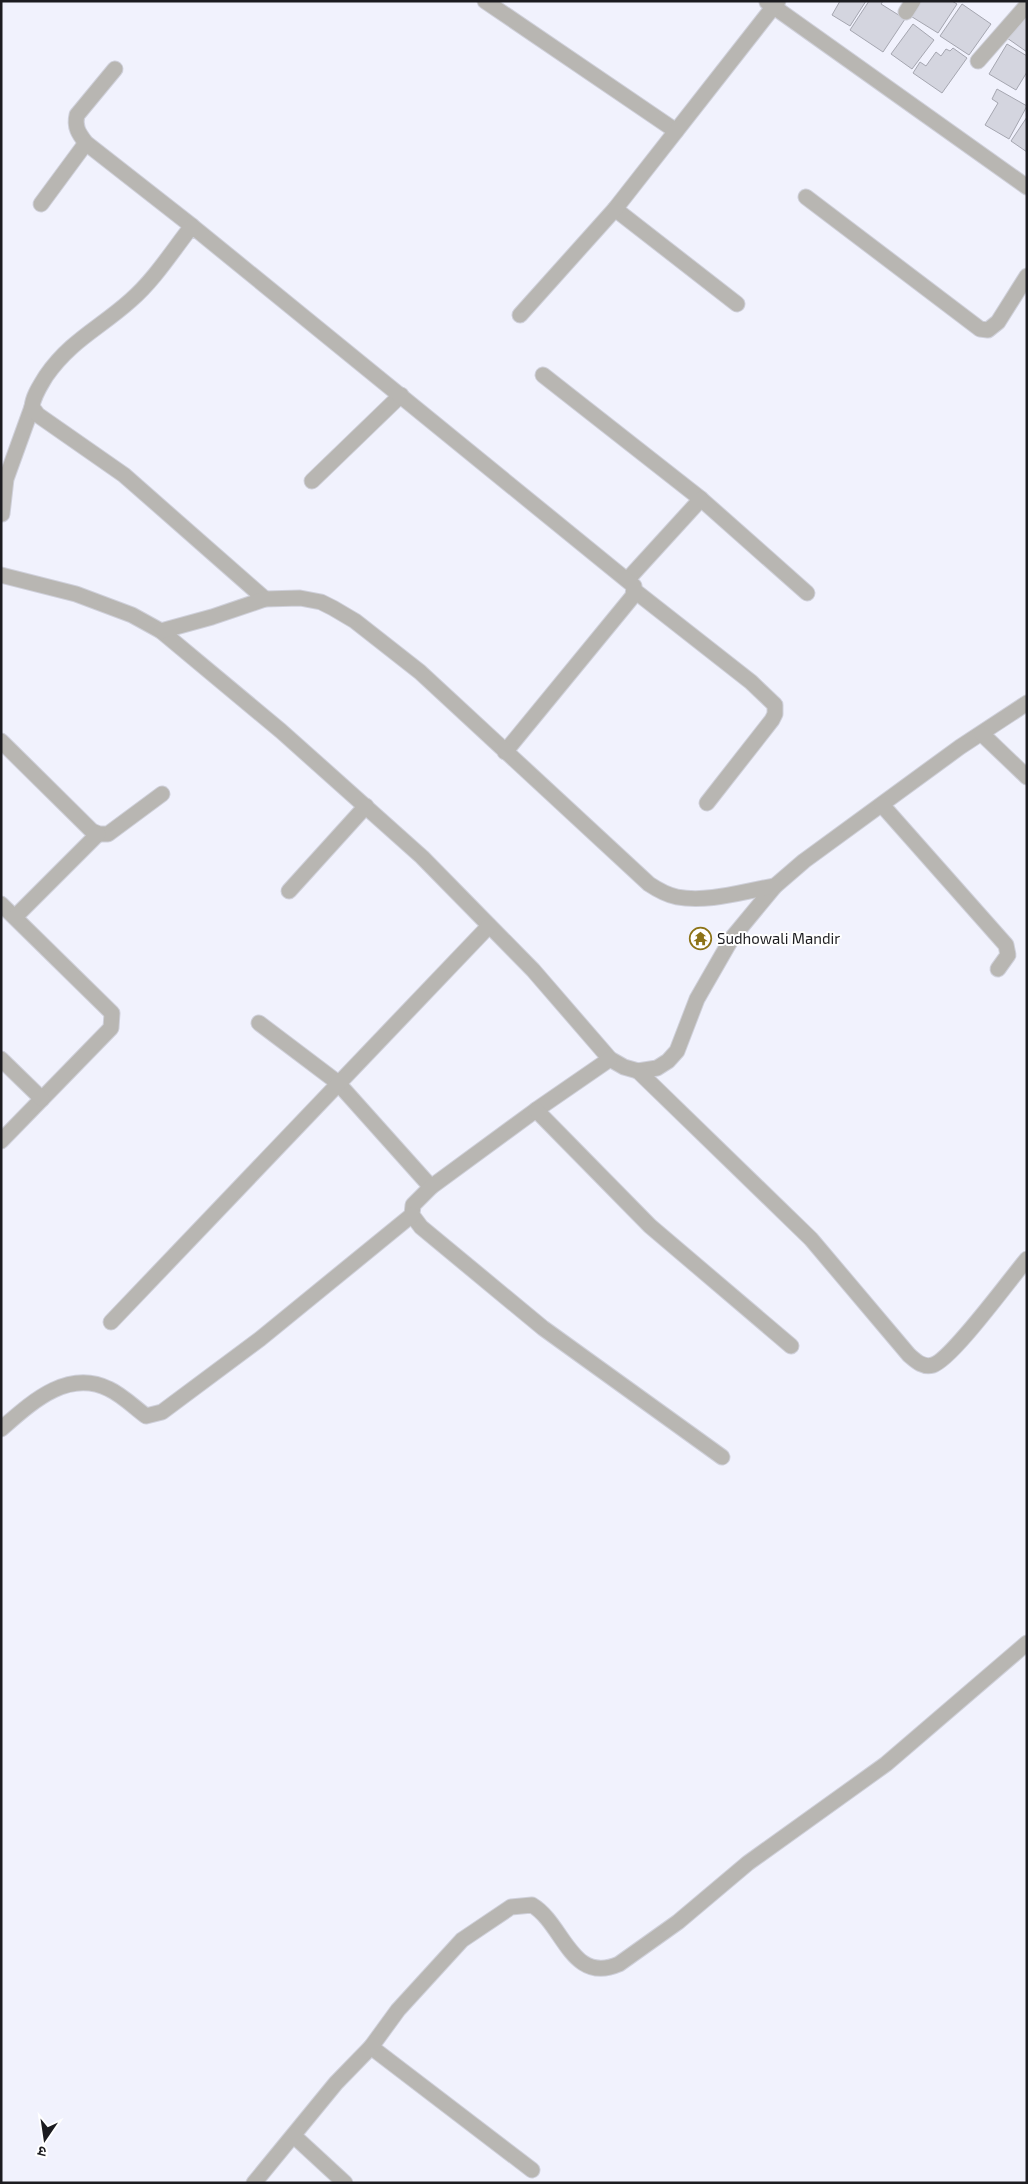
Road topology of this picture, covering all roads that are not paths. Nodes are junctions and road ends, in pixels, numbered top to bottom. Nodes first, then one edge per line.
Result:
1 (485, 1) edge
2 (772, 3) edge
3 (1027, 5) edge
4 (978, 61) dead end
5 (115, 69) dead end
6 (676, 132) junction
7 (86, 144) junction
8 (1027, 187) edge
9 (806, 197) dead end
10 (41, 204) dead end
11 (615, 209) junction
12 (192, 226) junction
13 (1027, 276) edge
14 (737, 304) dead end
15 (520, 315) dead end
16 (543, 375) dead end
17 (401, 395) junction
18 (32, 407) junction
19 (312, 481) dead end
20 (701, 499) junction
21 (2, 514) edge
22 (1, 575) edge
23 (632, 585) junction
24 (808, 593) dead end
25 (265, 599) junction
26 (161, 631) junction
27 (1027, 703) edge
28 (982, 734) junction
29 (1, 741) edge
30 (505, 752) junction
31 (1027, 777) edge
32 (162, 794) dead end
33 (707, 803) dead end
34 (882, 804) junction
35 (366, 806) junction
36 (98, 834) junction
37 (775, 886) junction
38 (289, 891) dead end
39 (1, 904) edge
40 (14, 917) junction
41 (489, 926) junction
42 (998, 969) dead end
43 (258, 1023) dead end
44 (1, 1059) edge
45 (610, 1059) junction
46 (638, 1071) junction
47 (337, 1082) junction
48 (42, 1099) junction
49 (536, 1110) junction
50 (1, 1141) edge
51 (431, 1187) junction
52 (412, 1215) junction
53 (1027, 1259) edge
54 (110, 1322) dead end
55 (791, 1346) dead end
56 (1, 1430) edge
57 (722, 1457) dead end
58 (1027, 1644) edge
59 (371, 2047) junction
60 (294, 2136) junction
61 (532, 2170) dead end
62 (254, 2183) edge
63 (345, 2183) edge

1 - 6 street
2 - 6 street
2 - 8 street
3 - 4 street
5 - 7 street
6 - 11 street
7 - 10 street
7 - 12 street
9 - 13 street
11 - 14 street
11 - 15 street
12 - 17 street
12 - 18 street
16 - 20 street
17 - 19 street
17 - 23 street
18 - 21 street
18 - 25 street
20 - 23 street
20 - 24 street
22 - 26 street
23 - 30 street
23 - 33 street
25 - 26 street
25 - 30 street
26 - 35 street
27 - 28 street
28 - 31 street
28 - 34 street
29 - 36 street
30 - 37 street
32 - 36 street
34 - 37 street
34 - 42 street
35 - 38 street
35 - 41 street
36 - 40 street
37 - 46 street
39 - 40 street
40 - 48 street
41 - 45 street
41 - 47 street
43 - 47 street
44 - 48 street
45 - 46 street
45 - 49 street
46 - 53 street
47 - 51 street
47 - 54 street
48 - 50 street
49 - 51 street
49 - 55 street
51 - 52 street
52 - 56 street
52 - 57 street
58 - 59 street
59 - 60 street
59 - 61 street
60 - 62 street
60 - 63 street

